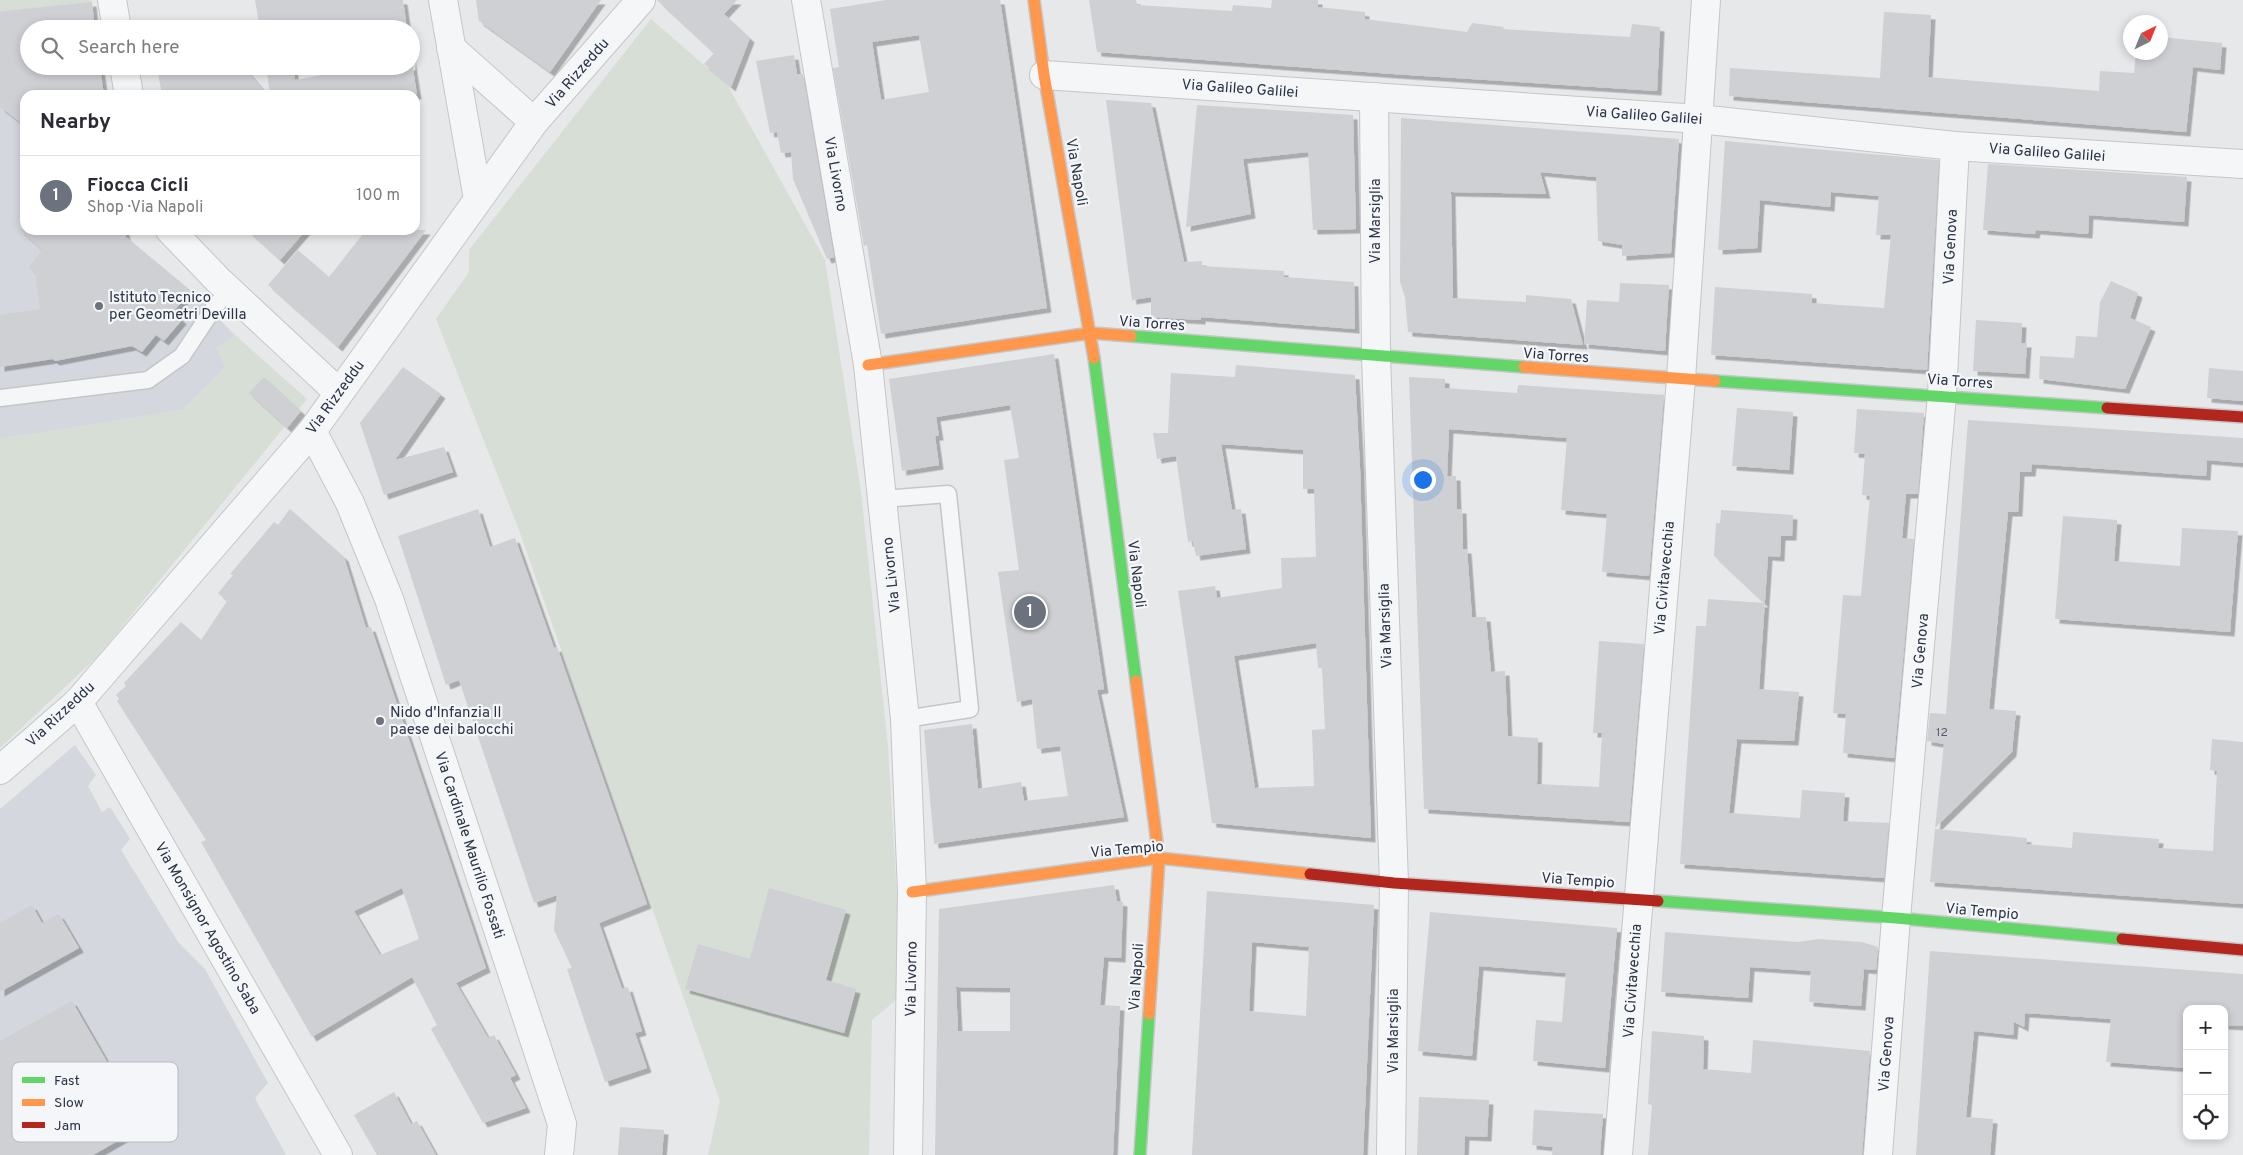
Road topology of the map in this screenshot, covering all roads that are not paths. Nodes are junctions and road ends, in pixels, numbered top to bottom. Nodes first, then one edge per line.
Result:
1 (112, 0) edge
2 (443, 0) edge
3 (641, 0) edge
4 (806, 0) edge
5 (1034, 0) edge
6 (1706, 0) edge
7 (116, 20) edge
8 (451, 48) junction
9 (1044, 74) junction
10 (126, 75) edge
11 (128, 90) edge
12 (1374, 97) junction
13 (1699, 118) junction
14 (534, 122) junction
15 (1955, 146) junction
16 (2243, 164) edge
17 (478, 199) junction
18 (175, 235) edge
19 (230, 290) junction
20 (1091, 333) junction
21 (1376, 356) junction
22 (868, 365) junction
23 (1681, 379) junction
24 (338, 392) junction
25 (1942, 395) junction
26 (0, 398) edge
27 (2243, 417) edge
28 (312, 431) junction
29 (883, 499) junction
30 (78, 702) junction
31 (905, 719) junction
32 (0, 770) edge
33 (1159, 858) junction
34 (1394, 883) junction
35 (912, 892) junction
36 (1638, 899) junction
37 (1896, 918) junction
38 (2243, 950) edge
39 (338, 1155) edge
40 (559, 1155) edge
41 (908, 1155) edge
42 (1140, 1155) edge
43 (1391, 1155) edge
44 (1618, 1155) edge
45 (1878, 1155) edge

1 - 7 street
2 - 8 street
3 - 14 street, Via Rizzeddu
4 - 22 street, Via Livorno
5 - 9 street, Via Napoli
6 - 13 street, Via Civitavecchia
8 - 14 street
8 - 17 street
9 - 12 street, Via Galileo Galilei
9 - 20 street, Via Napoli
10 - 11 street
12 - 13 street, Via Galileo Galilei
12 - 21 street, Via Marsiglia
13 - 15 street, Via Galileo Galilei
13 - 23 street, Via Civitavecchia
14 - 17 street, Via Rizzeddu
15 - 16 street, Via Galileo Galilei
15 - 25 street, Via Genova
17 - 24 street, Via Rizzeddu
18 - 19 street
19 - 24 street
19 - 26 lane
20 - 21 street, Via Torres
20 - 22 street, Via Torres
20 - 33 street, Via Napoli
21 - 23 street, Via Torres
21 - 34 street, Via Marsiglia
22 - 29 street, Via Livorno
23 - 25 street, Via Torres
23 - 36 street, Via Civitavecchia
24 - 28 street, Via Rizzeddu
25 - 27 street, Via Torres
25 - 37 street, Via Genova
28 - 30 street, Via Rizzeddu
28 - 40 street, Via Cardinale Maurilio Fossati
29 - 31 street, Via Livorno
29 - 31 lane
30 - 32 street, Via Rizzeddu
30 - 39 street, Via Monsignor Agostino Saba
31 - 35 street, Via Livorno
33 - 34 street, Via Tempio
33 - 35 street, Via Tempio
33 - 42 street, Via Napoli
34 - 36 street, Via Tempio
34 - 43 street, Via Marsiglia
35 - 41 street, Via Livorno
36 - 37 street, Via Tempio
36 - 44 street, Via Civitavecchia
37 - 38 street, Via Tempio
37 - 45 street, Via Genova

